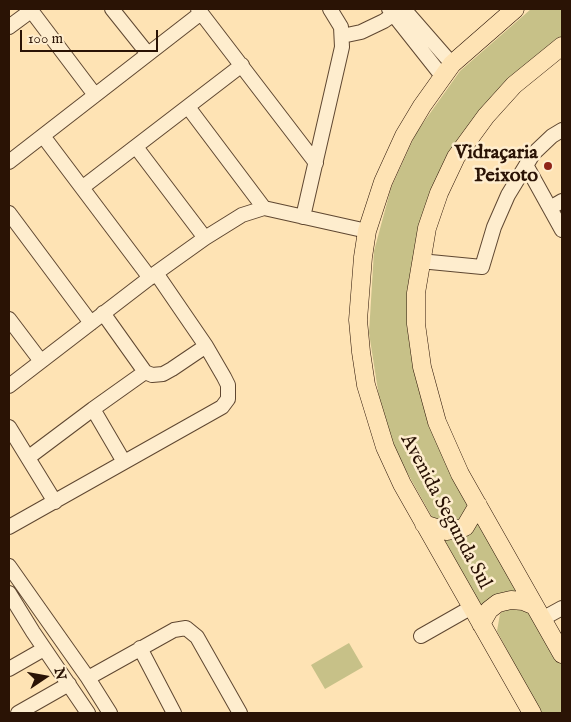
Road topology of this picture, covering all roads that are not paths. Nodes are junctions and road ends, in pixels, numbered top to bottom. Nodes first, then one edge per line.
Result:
1 (112, 9) edge
2 (330, 9) edge
3 (515, 9) edge
4 (31, 10) edge
5 (396, 10) edge
6 (199, 11) edge
7 (9, 27) edge
8 (342, 36) junction
9 (562, 46) edge
10 (148, 54) junction
11 (242, 65) junction
12 (447, 70) junction
13 (95, 95) junction
14 (188, 107) junction
15 (562, 130) edge
16 (43, 136) junction
17 (136, 148) junction
18 (9, 162) edge
19 (316, 163) junction
20 (526, 165) junction
21 (82, 187) junction
22 (556, 204) edge
23 (264, 208) junction
24 (9, 213) edge
25 (303, 217) junction
26 (562, 230) edge
27 (367, 231) junction
28 (205, 238) junction
29 (420, 261) junction
30 (153, 275) junction
31 (103, 314) junction
32 (9, 319) edge
33 (91, 323) junction
34 (206, 346) junction
35 (40, 360) junction
36 (144, 372) junction
37 (9, 386) edge
38 (93, 408) junction
39 (9, 427) edge
40 (29, 457) junction
41 (124, 462) junction
42 (55, 502) junction
43 (478, 505) junction
44 (424, 524) junction
45 (9, 528) edge
46 (9, 566) edge
47 (9, 593) edge
48 (472, 607) junction
49 (562, 608) edge
50 (538, 613) junction
51 (47, 620) junction
52 (481, 624) junction
53 (33, 632) junction
54 (422, 636) dead end
55 (140, 648) junction
56 (44, 649) junction
57 (562, 654) edge
58 (9, 669) edge
59 (88, 678) junction
60 (69, 684) junction
61 (18, 713) edge
62 (88, 713) edge
63 (109, 713) edge
64 (174, 713) edge
65 (240, 713) edge
66 (532, 713) edge

1 - 10 street
2 - 8 street
3 - 12 main road, Avenida Segunda Sul
4 - 7 street
4 - 13 street
5 - 8 street
5 - 12 street
6 - 10 street
6 - 11 street
8 - 19 street
9 - 29 main road, Avenida Segunda Sul
10 - 13 street
11 - 14 street
11 - 19 street
12 - 27 main road, Avenida Segunda Sul
13 - 16 street
14 - 17 street
14 - 23 street
15 - 20 street
16 - 18 street
16 - 21 street
17 - 21 street
17 - 28 street
19 - 25 street
20 - 22 street
20 - 29 street
21 - 30 street
22 - 26 street
23 - 25 street
23 - 28 street
24 - 33 street
25 - 27 street
27 - 44 main road, Avenida Segunda Sul
28 - 30 street
29 - 43 main road, Avenida Segunda Sul
30 - 31 street
30 - 34 street
31 - 33 street
31 - 36 street
32 - 35 street
33 - 35 street
34 - 36 street
34 - 41 street
35 - 37 street
36 - 38 street
38 - 40 street
38 - 41 street
39 - 40 street
40 - 42 street
41 - 42 street
42 - 45 street
43 - 44 main road
43 - 50 main road, Avenida Segunda Sul
44 - 48 main road, Avenida Segunda Sul
46 - 51 street
47 - 53 street
48 - 52 main road, Avenida Segunda Sul
48 - 54 street
49 - 50 street
50 - 52 main road
50 - 57 main road, Avenida Segunda Sul
51 - 53 street
51 - 59 street
52 - 66 main road, Avenida Segunda Sul
53 - 56 street
55 - 59 street
55 - 64 street
55 - 65 street
56 - 58 street
56 - 60 street
59 - 63 street
60 - 61 street
60 - 62 street

